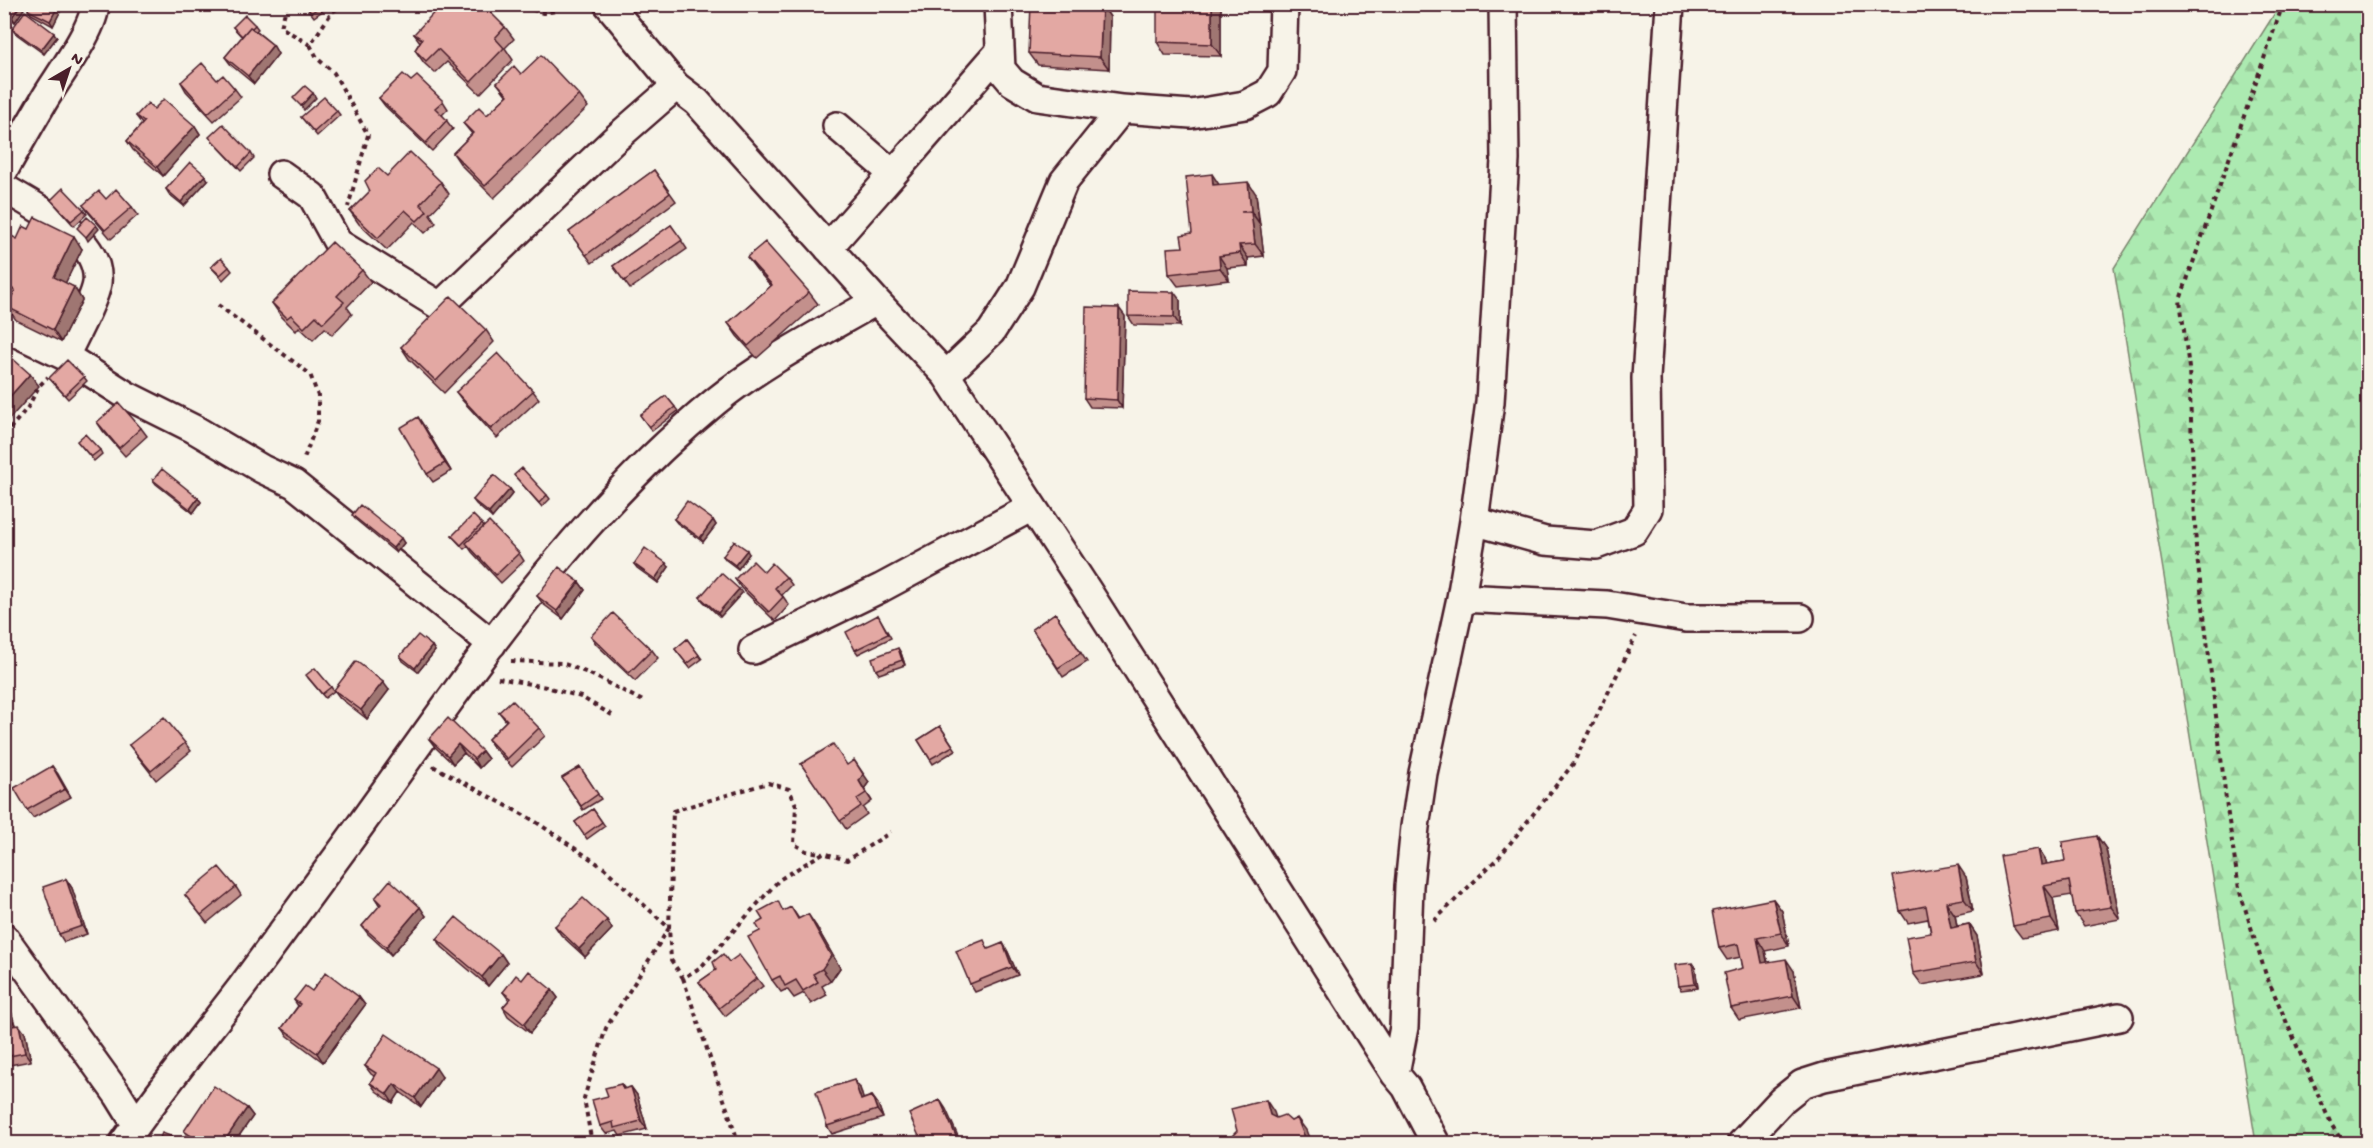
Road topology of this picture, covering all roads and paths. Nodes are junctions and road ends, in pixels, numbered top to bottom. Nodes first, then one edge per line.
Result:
1 (95, 4) edge
2 (287, 4) edge
3 (344, 4) edge
4 (515, 4) edge
5 (560, 4) edge
6 (608, 4) edge
7 (998, 4) edge
8 (1284, 4) edge
9 (1503, 4) edge
10 (1670, 4) edge
11 (2283, 4) edge
12 (310, 45) junction
13 (1000, 51) junction
14 (676, 86) junction
15 (1122, 109) junction
16 (837, 126) dead end
17 (4, 170) edge
18 (280, 174) dead end
19 (893, 174) junction
20 (4, 188) edge
21 (338, 243) junction
22 (828, 248) junction
23 (876, 301) junction
24 (218, 305) dead end
25 (4, 327) edge
26 (65, 356) junction
27 (946, 375) junction
28 (4, 436) edge
29 (294, 484) junction
30 (1032, 507) junction
31 (1474, 521) junction
32 (1461, 598) junction
33 (1647, 612) junction
34 (1800, 618) dead end
35 (753, 650) dead end
36 (481, 659) junction
37 (643, 701) dead end
38 (612, 715) dead end
39 (412, 754) junction
40 (891, 832) dead end
41 (823, 853) junction
42 (669, 928) junction
43 (4, 937) edge
44 (1408, 947) junction
45 (683, 978) junction
46 (2119, 1017) dead end
47 (1395, 1074) junction
48 (129, 1134) edge
49 (592, 1143) edge
50 (739, 1143) edge
51 (1436, 1143) edge
52 (1741, 1143) edge
53 (2344, 1143) edge

1 - 17 street
2 - 12 path
3 - 12 path
4 - 5 path
6 - 14 street
7 - 13 street
8 - 15 street
9 - 31 street
10 - 31 street
11 - 53 path
12 - 21 path
13 - 15 street
13 - 19 street
14 - 21 street
14 - 22 street
15 - 27 street
16 - 19 street
18 - 21 street
19 - 22 street
20 - 26 street
22 - 23 street
23 - 27 street
23 - 36 street
24 - 29 path
25 - 26 street
26 - 28 path
26 - 29 street
27 - 30 street
29 - 36 street
30 - 35 street
30 - 47 street
31 - 32 street
32 - 33 street
32 - 44 street
33 - 34 street
33 - 44 path
36 - 37 path
36 - 38 path
36 - 39 street
39 - 42 path
39 - 48 street
40 - 41 path
41 - 42 path
41 - 45 path
42 - 45 path
42 - 49 path
43 - 48 street
44 - 47 street
45 - 50 path
46 - 52 street
47 - 51 street

